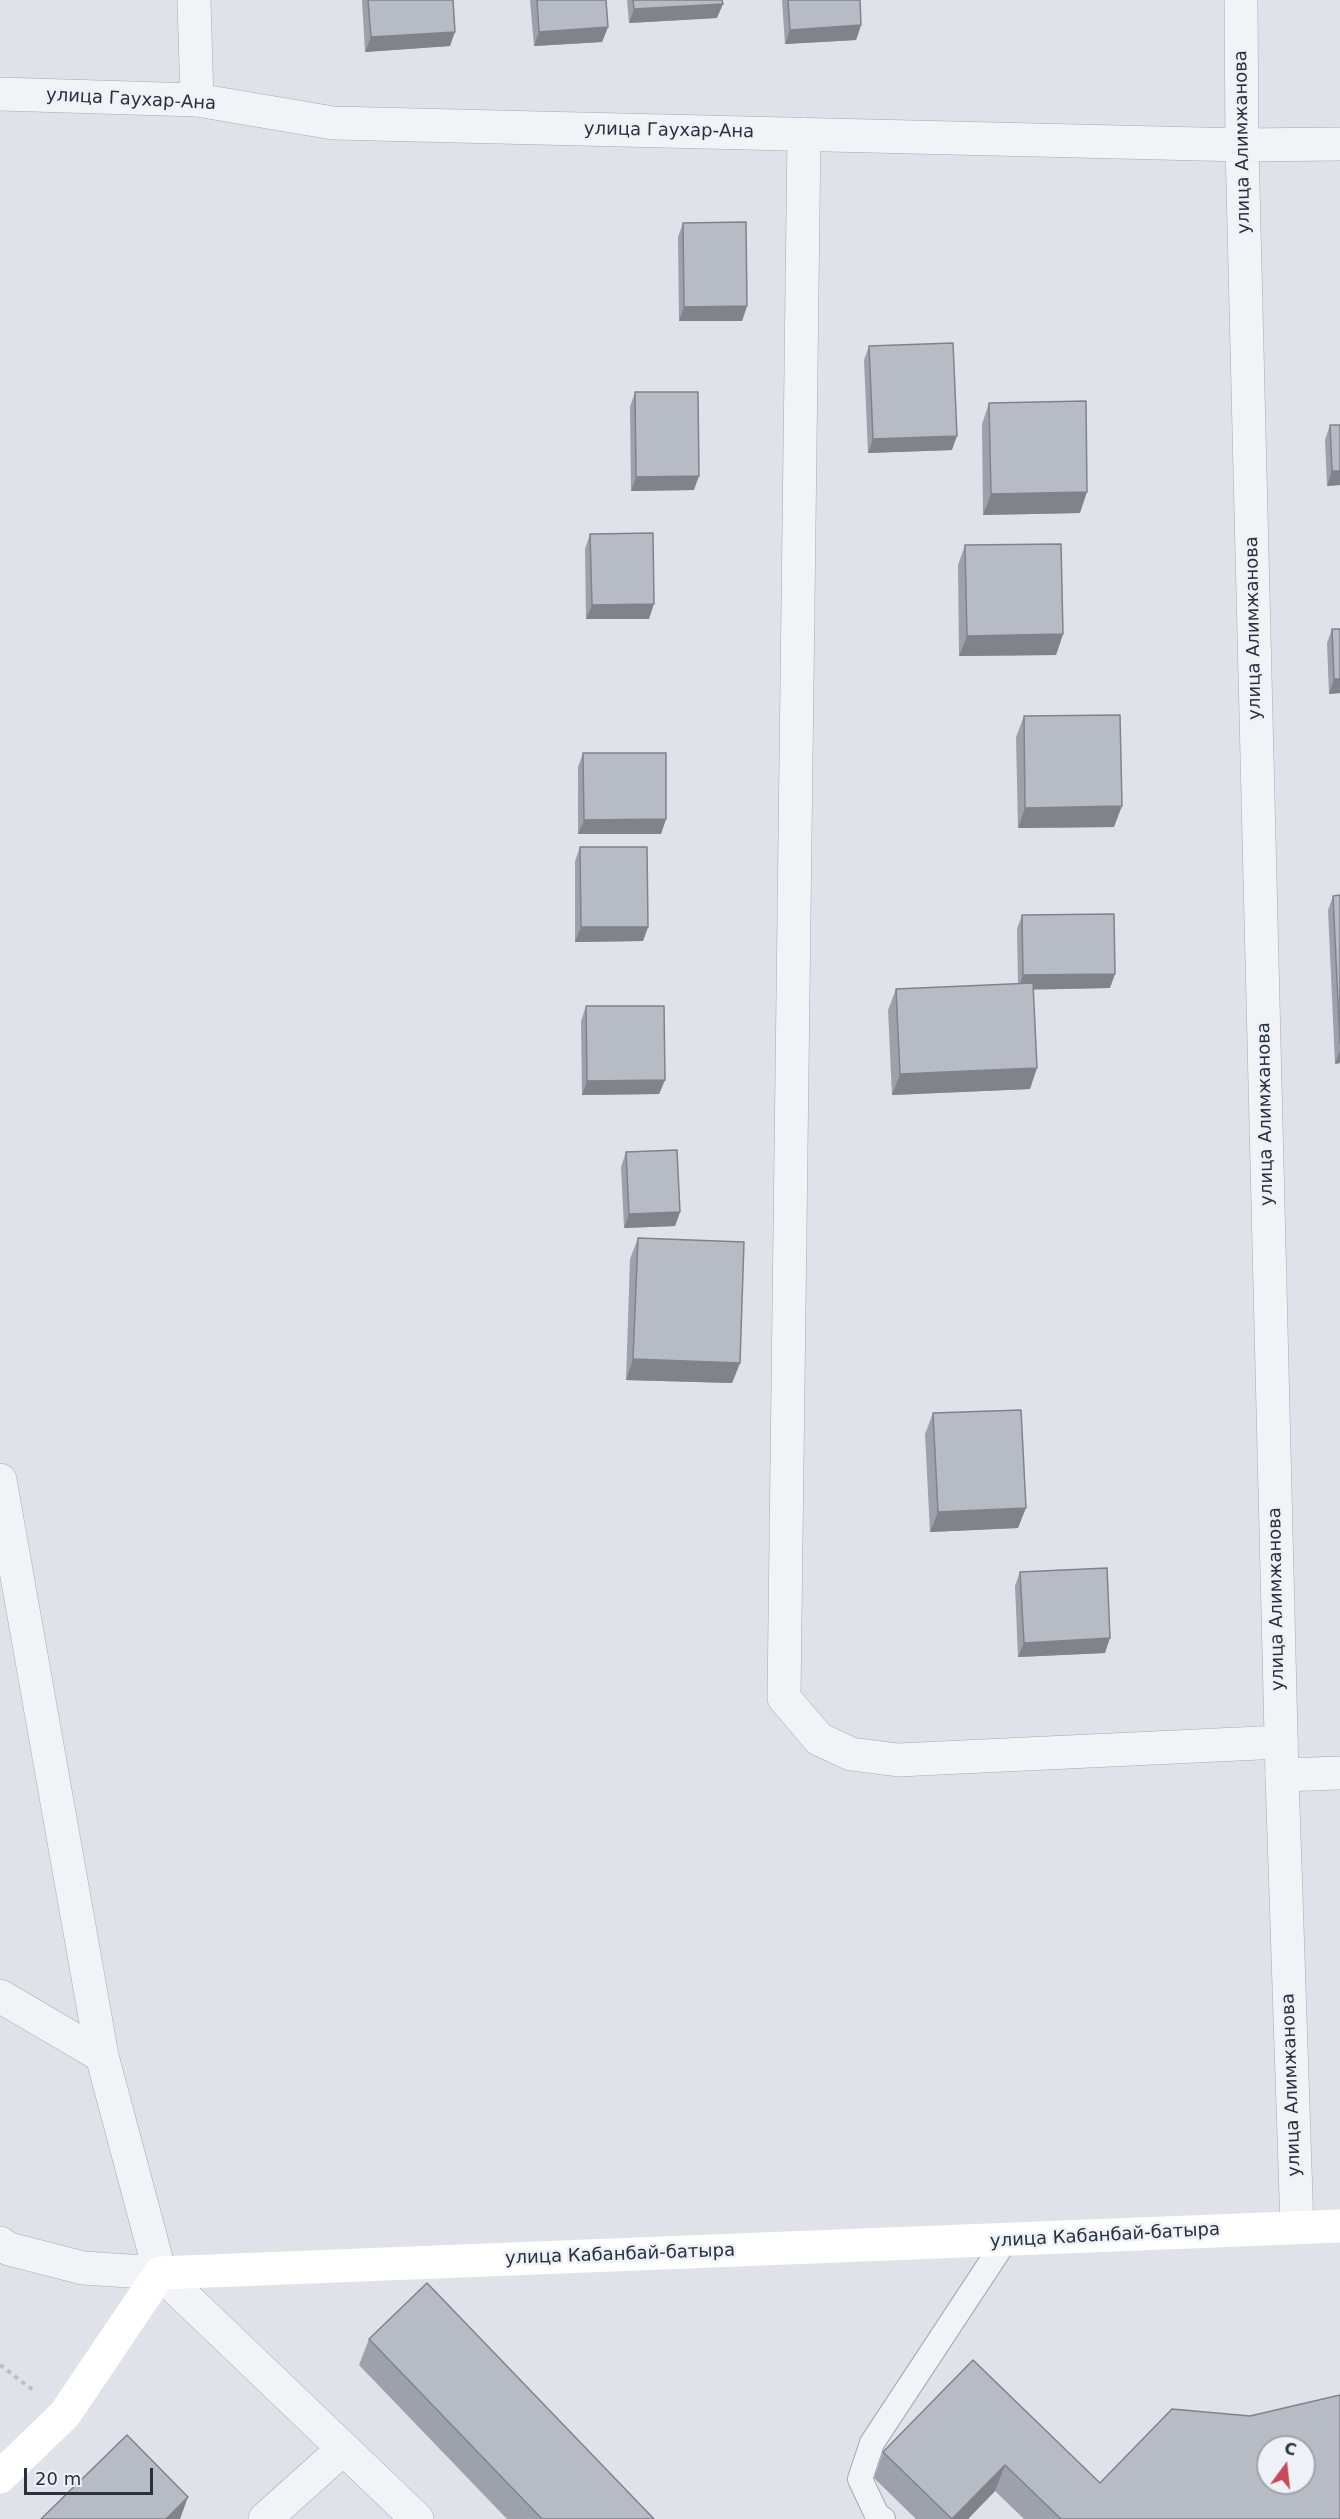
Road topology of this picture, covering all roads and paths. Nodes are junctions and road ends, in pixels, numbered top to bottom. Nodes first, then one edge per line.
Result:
1 (194, 0) edge
2 (1241, 0) edge
3 (0, 94) edge
4 (197, 100) junction
5 (804, 134) junction
6 (1340, 144) edge
7 (1242, 145) junction
8 (0, 1480) edge
9 (1281, 1742) junction
10 (1340, 1773) edge
11 (1282, 1775) junction
12 (0, 1996) edge
13 (102, 2056) junction
14 (1340, 2226) edge
15 (1297, 2227) junction
16 (1005, 2241) junction
17 (0, 2243) edge
18 (160, 2273) junction
19 (343, 2449) junction
20 (0, 2477) edge
21 (265, 2519) edge
22 (417, 2519) edge
23 (883, 2519) edge

1 - 4 street
2 - 7 street, улица Алимжанова
3 - 4 street, улица Гаухар-Ана
4 - 5 street, улица Гаухар-Ана
5 - 7 street, улица Гаухар-Ана
5 - 9 street
6 - 7 street, улица Гаухар-Ана
7 - 9 street, улица Алимжанова
8 - 13 street
9 - 11 street, улица Алимжанова
10 - 11 street
11 - 15 street, улица Алимжанова
12 - 13 street
13 - 18 street
14 - 15 main road, улица Кабанбай-батыра
15 - 16 main road, улица Кабанбай-батыра
16 - 18 main road, улица Кабанбай-батыра
16 - 23 lane
17 - 18 street
18 - 19 street
18 - 20 main road
19 - 21 street
19 - 22 street

